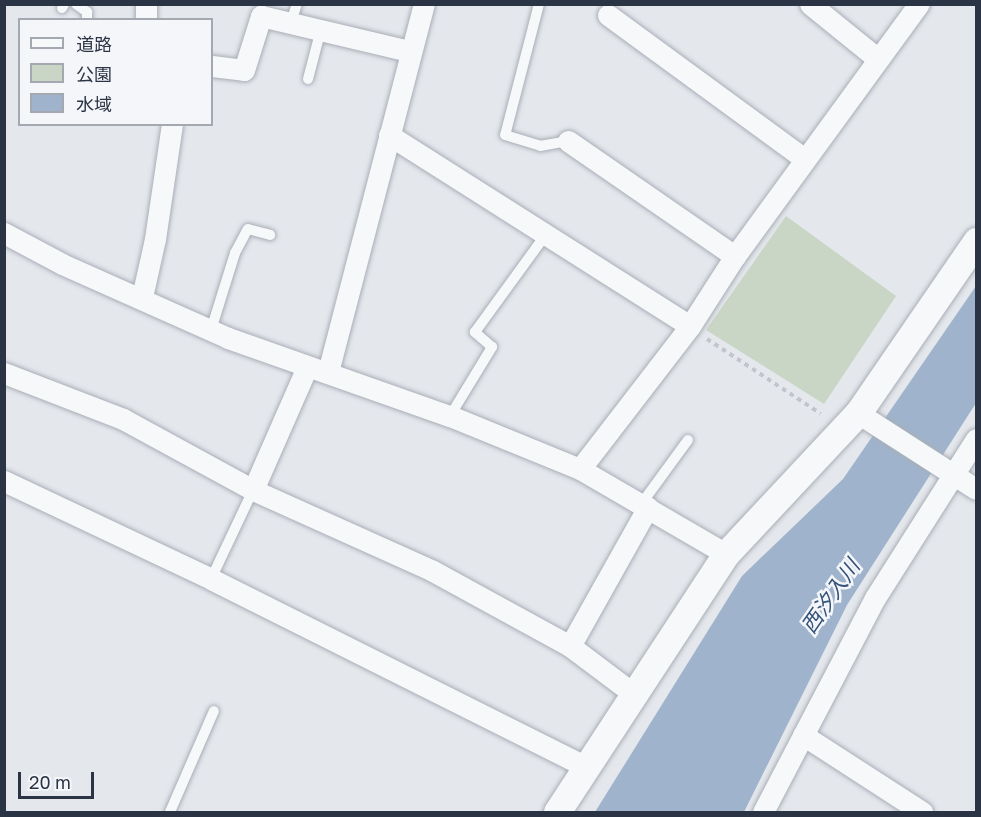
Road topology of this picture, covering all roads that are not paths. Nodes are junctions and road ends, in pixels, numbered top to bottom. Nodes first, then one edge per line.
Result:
1 (76, 4) edge
2 (424, 4) edge
3 (539, 4) edge
4 (810, 4) edge
5 (920, 4) edge
6 (609, 10) edge
7 (294, 13) edge
8 (87, 18) edge
9 (321, 29) junction
10 (410, 51) junction
11 (878, 59) junction
12 (213, 66) edge
13 (308, 79) dead end
14 (172, 126) edge
15 (389, 135) junction
16 (568, 141) joint
17 (805, 159) junction
18 (547, 232) junction
19 (4, 233) edge
20 (270, 235) dead end
21 (976, 241) edge
22 (735, 256) junction
23 (142, 297) junction
24 (690, 326) junction
25 (211, 330) junction
26 (307, 367) junction
27 (328, 372) junction
28 (4, 373) edge
29 (450, 416) junction
30 (852, 421) junction
31 (976, 439) edge
32 (688, 440) dead end
33 (580, 470) junction
34 (955, 474) junction
35 (4, 481) edge
36 (976, 489) edge
37 (253, 490) junction
38 (645, 505) junction
39 (726, 554) junction
40 (211, 579) junction
41 (570, 646) junction
42 (634, 694) junction
43 (214, 711) dead end
44 (803, 735) junction
45 (586, 767) junction
46 (170, 813) edge
47 (557, 813) edge
48 (763, 813) edge
49 (922, 813) edge

1 - 8 lane
2 - 10 street
3 - 16 lane
4 - 11 street
5 - 11 street
6 - 17 street
7 - 9 street
7 - 12 street
9 - 10 street
9 - 13 lane
10 - 15 street
11 - 17 street
14 - 23 street
15 - 18 street
15 - 27 street
16 - 22 street
17 - 22 street
18 - 24 street
18 - 29 lane
19 - 23 street
20 - 25 lane
21 - 30 street
22 - 24 street
23 - 25 street
24 - 33 street
25 - 26 street
26 - 27 street
26 - 37 street
27 - 29 street
28 - 37 street
29 - 33 street
30 - 34 street
30 - 39 street
31 - 34 street
32 - 38 lane
33 - 38 street
34 - 36 street
34 - 44 street
35 - 40 street
37 - 40 lane
37 - 41 street
38 - 39 street
38 - 41 street
39 - 42 street
40 - 45 street
41 - 42 street
42 - 45 street
43 - 46 lane
44 - 48 street
44 - 49 street
45 - 47 street

